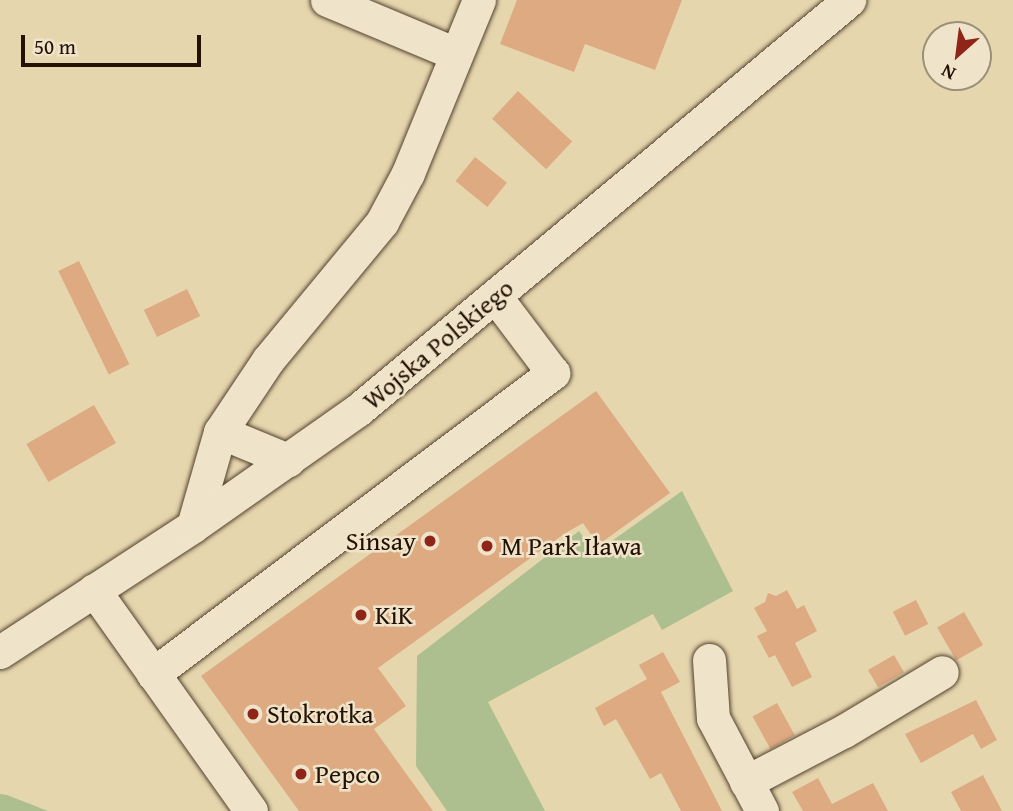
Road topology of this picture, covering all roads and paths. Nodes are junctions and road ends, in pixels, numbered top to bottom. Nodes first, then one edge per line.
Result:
1 (327, 0) edge
2 (479, 0) edge
3 (849, 0) edge
4 (457, 54) junction
5 (495, 296) junction
6 (220, 432) junction
7 (288, 460) junction
8 (193, 526) junction
9 (94, 590) junction
10 (0, 652) edge
11 (709, 660) dead end
12 (942, 672) dead end
13 (153, 674) junction
14 (746, 782) junction
15 (251, 811) edge
16 (762, 811) edge

1 - 4 street
2 - 4 street
3 - 5 street, Wojska Polskiego
4 - 6 street
5 - 7 street, Wojska Polskiego
5 - 13 street
6 - 7 street
6 - 8 street
7 - 8 street, Wojska Polskiego
8 - 9 street, Wojska Polskiego
9 - 10 street, Wojska Polskiego
9 - 13 street
11 - 14 street
12 - 14 street
13 - 15 street
14 - 16 street

